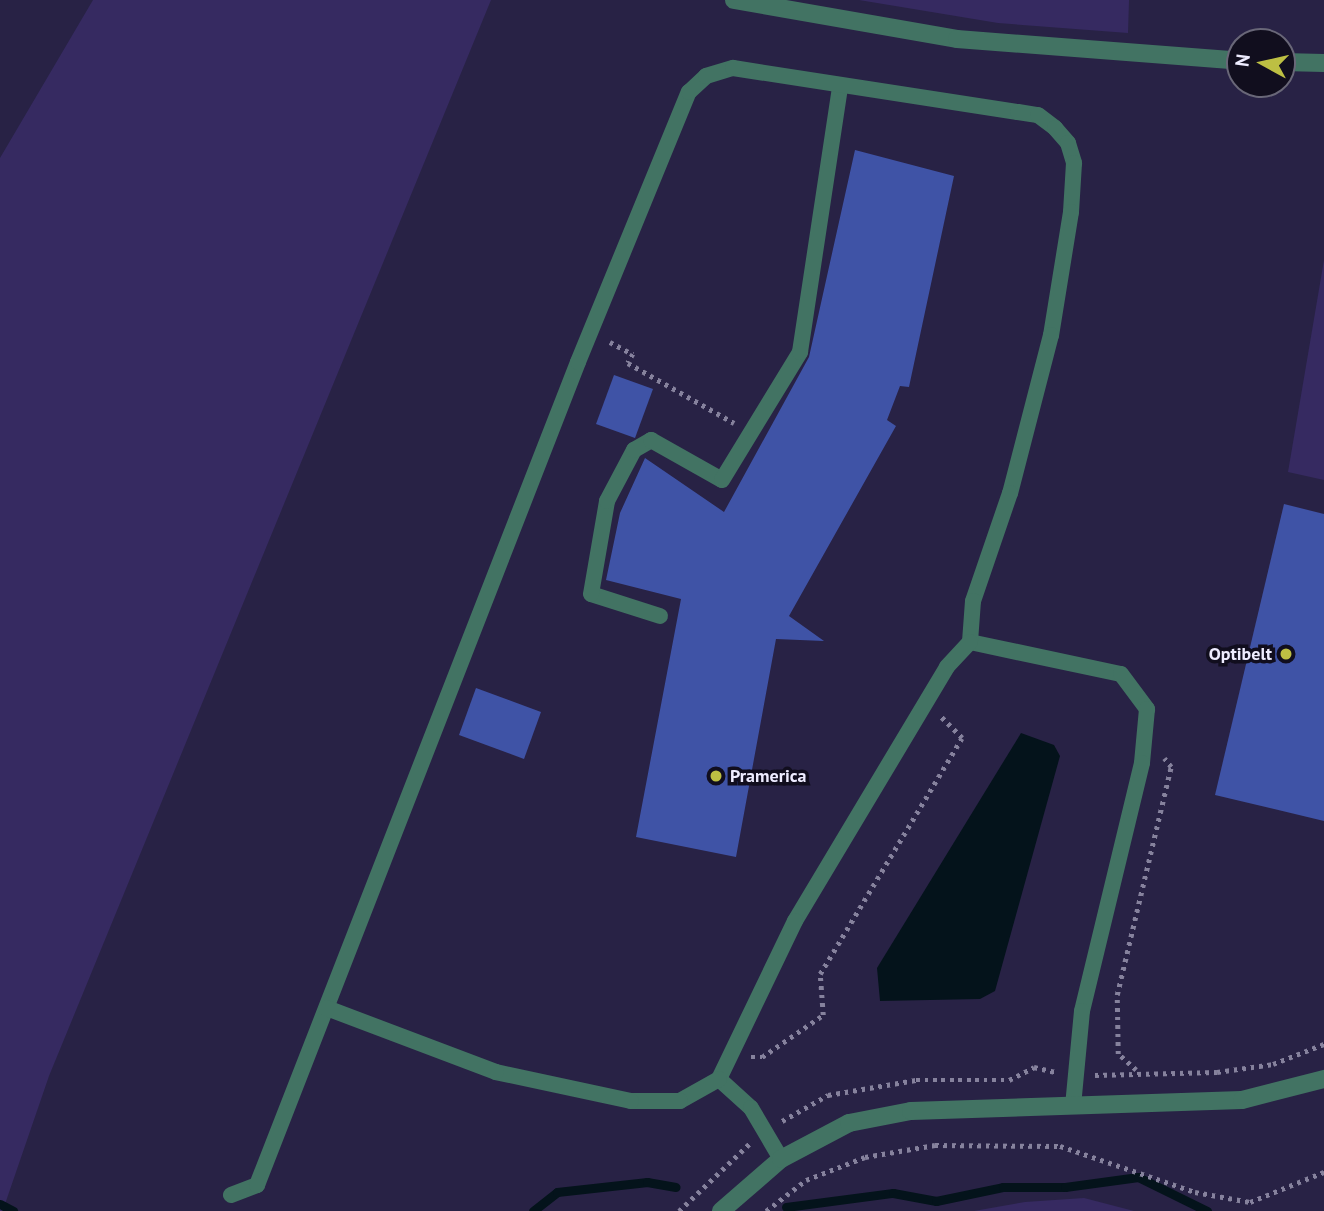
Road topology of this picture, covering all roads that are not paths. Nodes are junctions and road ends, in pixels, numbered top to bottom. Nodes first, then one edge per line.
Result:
1 (734, 0) edge
2 (784, 5) edge
3 (1226, 60) edge
4 (1296, 62) edge
5 (1324, 63) edge
6 (841, 86) junction
7 (660, 616) dead end
8 (970, 642) junction
9 (327, 1008) junction
10 (719, 1079) junction
11 (1324, 1079) edge
12 (1073, 1106) junction
13 (780, 1159) junction
14 (232, 1195) dead end
15 (721, 1211) edge

1 - 2 street
2 - 3 street
4 - 5 street
6 - 7 lane
6 - 8 lane
6 - 9 lane
8 - 10 lane
8 - 12 lane
9 - 10 lane
9 - 14 lane
10 - 13 lane
11 - 12 street
12 - 13 street
13 - 15 street

